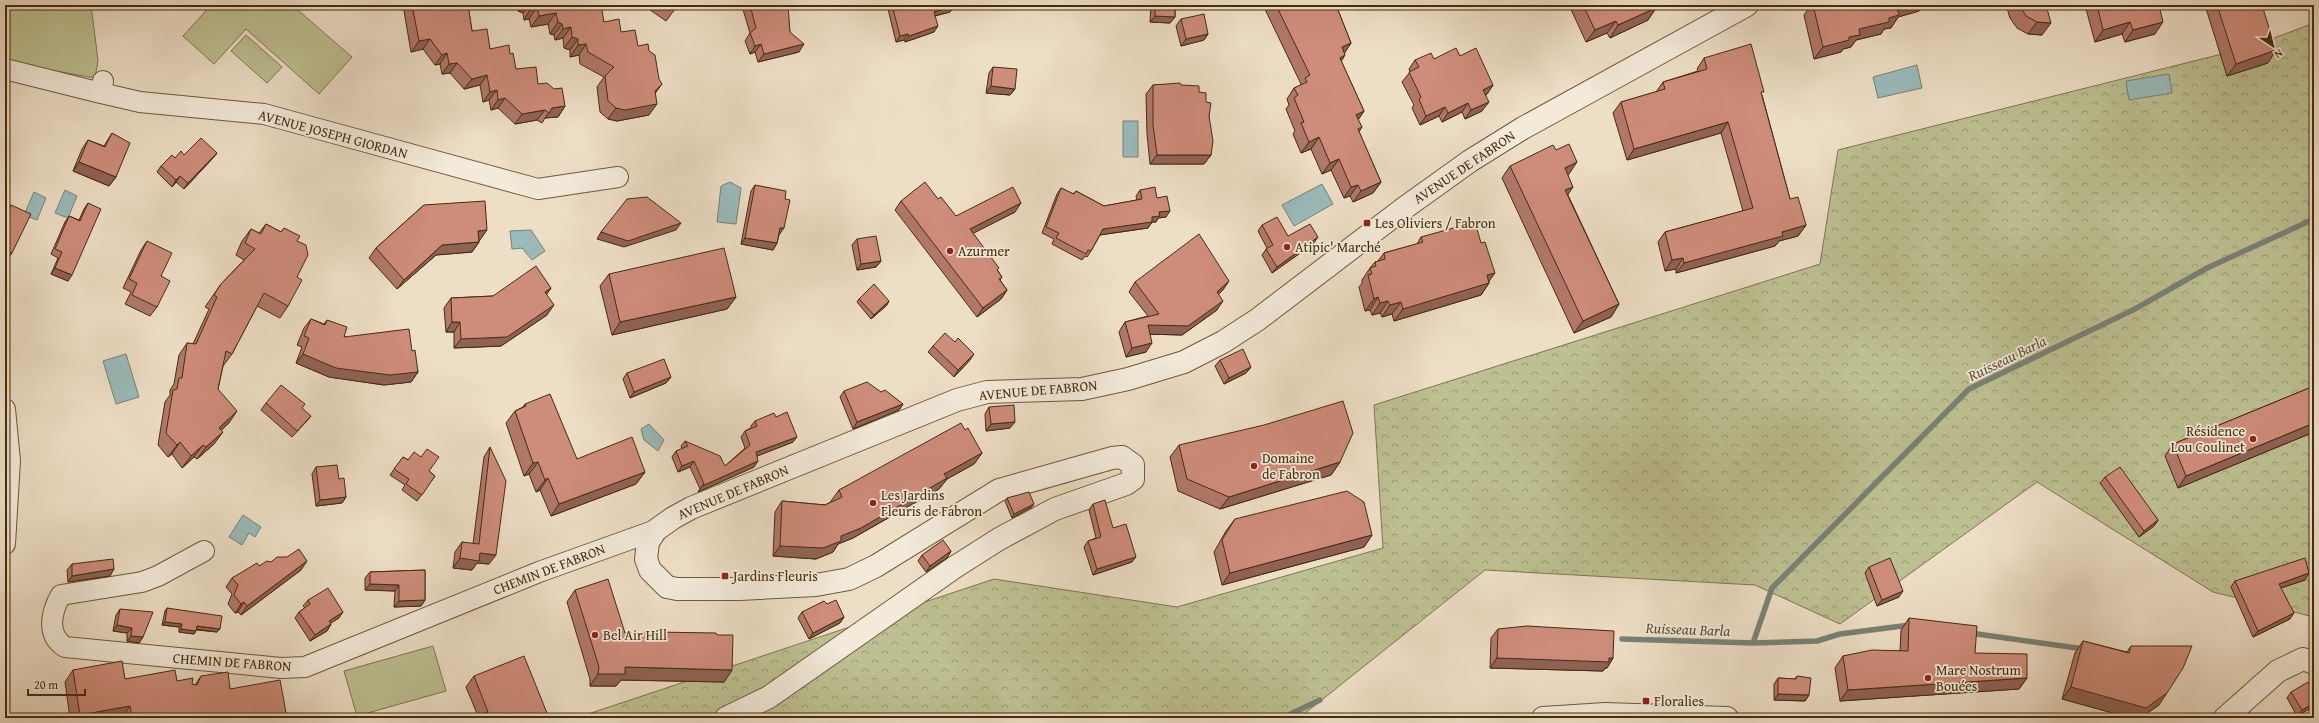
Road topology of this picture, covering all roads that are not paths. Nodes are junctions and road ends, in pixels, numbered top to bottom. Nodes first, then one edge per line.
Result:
1 (1747, 5) edge
2 (5, 69) edge
3 (618, 177) dead end
4 (5, 409) edge
5 (656, 530) junction
6 (5, 544) edge
7 (204, 551) dead end
8 (2314, 663) edge
9 (726, 718) edge
10 (1543, 718) edge
11 (1727, 718) edge
12 (2225, 718) edge

1 - 5 street, AVENUE DE FABRON
2 - 3 street, AVENUE JOSEPH GIORDAN
4 - 6 street
5 - 7 street, CHEMIN DE FABRON
5 - 9 street, AVENUE DE FABRON
8 - 12 street
10 - 11 street

